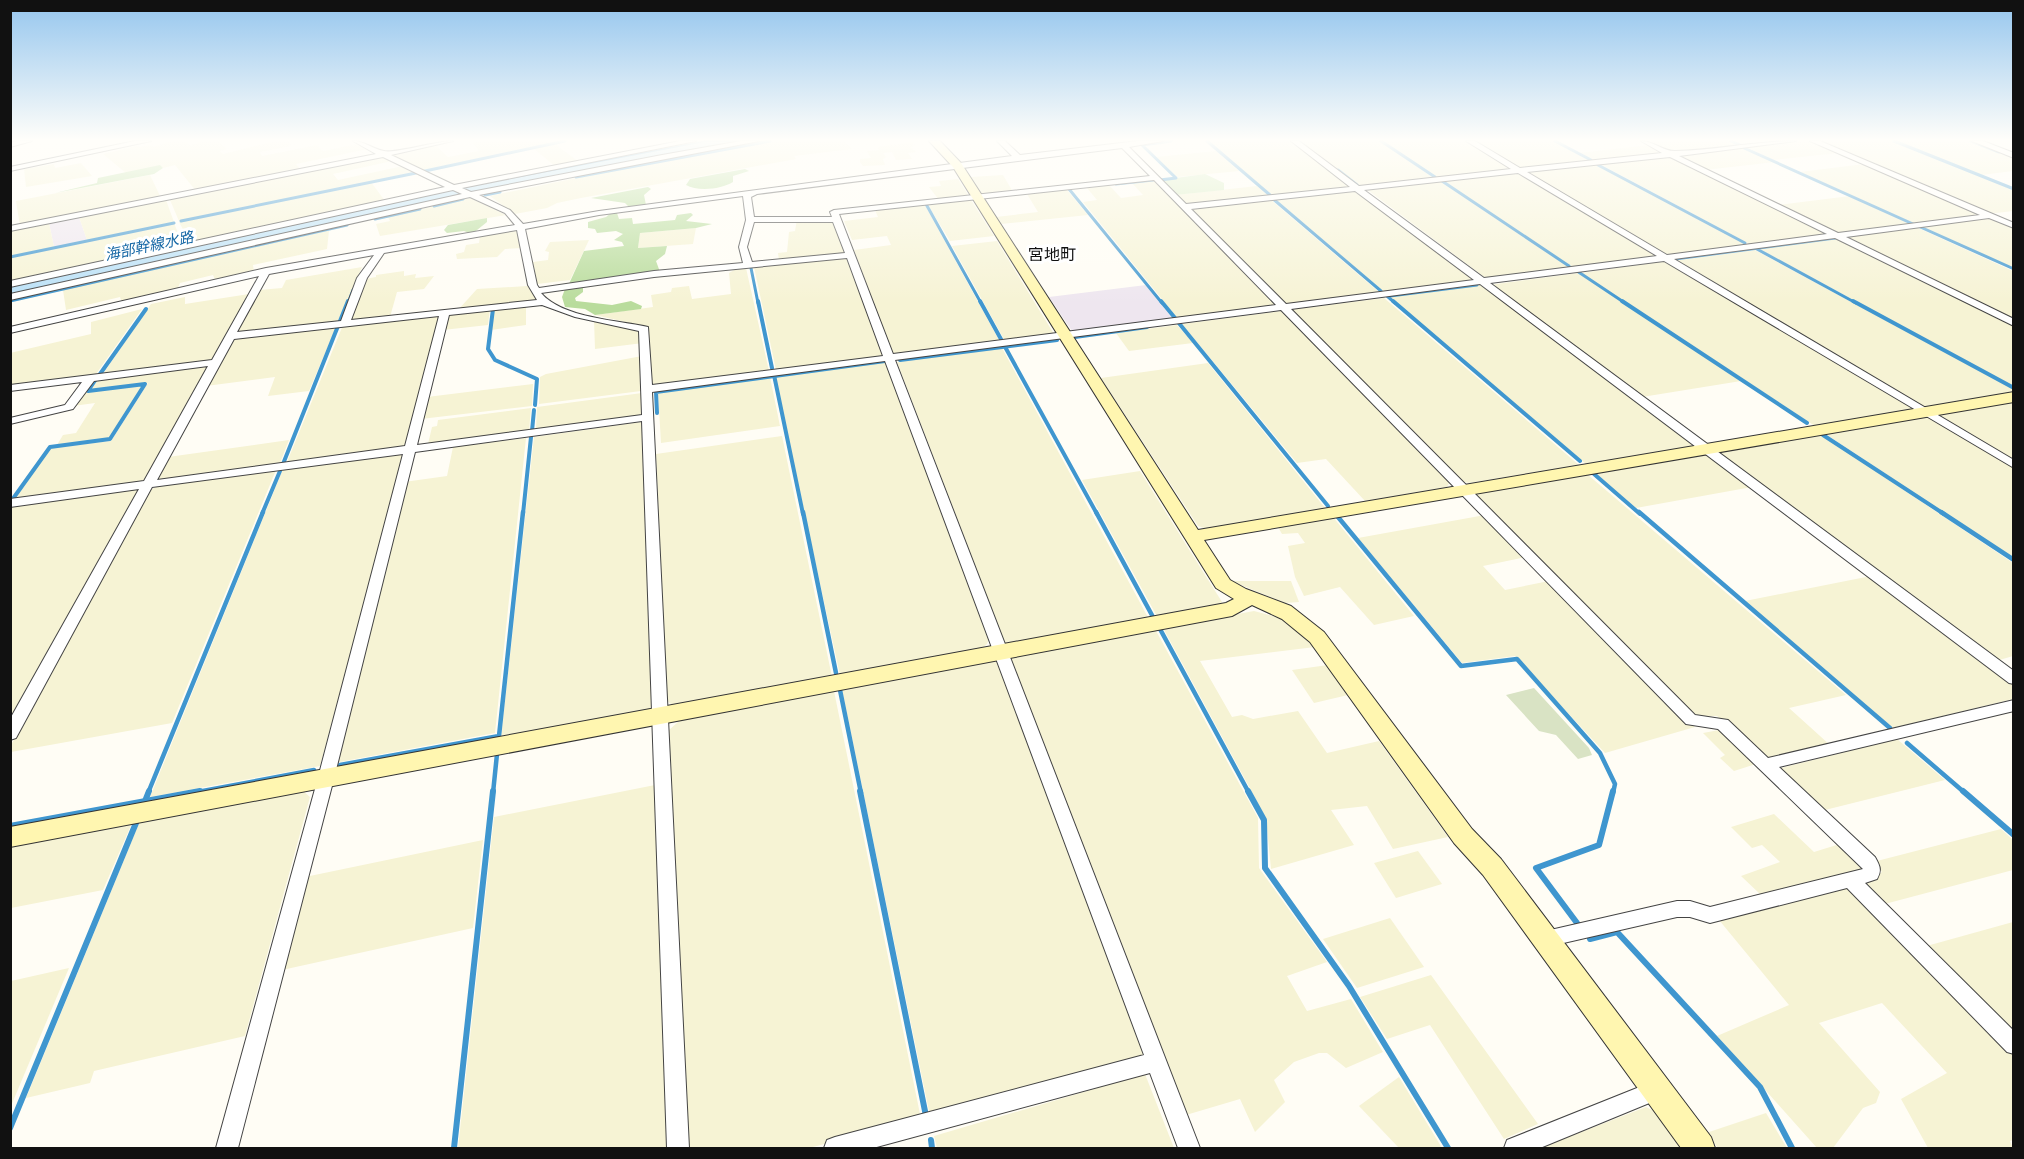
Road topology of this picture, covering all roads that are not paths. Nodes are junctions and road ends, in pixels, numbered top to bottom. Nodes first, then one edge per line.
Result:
1 (179, 195) edge
2 (421, 195) edge
3 (470, 195) joint
4 (732, 195) edge
5 (751, 195) edge
6 (995, 195) edge
7 (1171, 195) edge
8 (1292, 195) edge
9 (1366, 195) edge
10 (1559, 195) edge
11 (1753, 195) edge
12 (1940, 195) edge
13 (977, 197) junction
14 (1183, 207) junction
15 (1989, 216) junction
16 (837, 219) junction
17 (750, 220) junction
18 (2013, 226) edge
19 (521, 228) junction
20 (10, 229) edge
21 (1835, 236) junction
22 (380, 252) junction
23 (852, 255) junction
24 (1664, 257) junction
25 (749, 266) junction
26 (266, 271) junction
27 (1481, 281) junction
28 (10, 284) edge
29 (537, 291) junction
30 (10, 297) edge
31 (544, 303) junction
32 (1282, 307) junction
33 (445, 312) junction
34 (345, 323) junction
35 (2013, 323) edge
36 (10, 330) edge
37 (1065, 335) junction
38 (232, 336) junction
39 (890, 358) junction
40 (217, 362) junction
41 (92, 377) junction
42 (10, 388) edge
43 (648, 389) junction
44 (2013, 397) edge
45 (1925, 412) junction
46 (649, 417) junction
47 (10, 421) edge
48 (409, 449) junction
49 (1706, 449) junction
50 (2013, 465) edge
51 (148, 484) junction
52 (1463, 489) junction
53 (10, 503) edge
54 (1194, 536) junction
55 (1250, 597) junction
56 (1002, 652) junction
57 (2013, 679) edge
58 (2013, 705) edge
59 (661, 715) junction
60 (10, 734) edge
61 (1767, 764) junction
62 (326, 778) junction
63 (10, 837) edge
64 (1851, 880) junction
65 (1546, 939) junction
66 (2013, 1045) edge
67 (1156, 1062) junction
68 (1657, 1090) junction
69 (227, 1149) edge
70 (678, 1149) edge
71 (835, 1149) edge
72 (1189, 1149) edge
73 (1515, 1149) edge
74 (1700, 1149) edge

1 - 20 street
2 - 28 street
3 - 19 street
3 - 30 street
4 - 19 street
5 - 17 street
6 - 13 street
7 - 14 street
8 - 14 street
9 - 27 street
10 - 24 street
11 - 21 street
12 - 15 street
13 - 16 street
13 - 37 street
14 - 32 street
15 - 18 street
15 - 21 street
16 - 17 street
16 - 23 street
17 - 25 street
19 - 22 street
19 - 29 street
21 - 24 street
21 - 35 street
22 - 26 street
22 - 34 street
23 - 25 street
23 - 39 street
24 - 27 street
24 - 45 street
25 - 29 street
26 - 36 street
26 - 38 street
27 - 32 street
27 - 49 street
29 - 31 street
31 - 33 street
31 - 43 street
32 - 37 street
32 - 52 street
33 - 34 street
33 - 48 street
34 - 38 street
37 - 39 street
37 - 54 street
38 - 40 street
39 - 43 street
39 - 56 street
40 - 41 street
40 - 51 street
41 - 42 street
41 - 47 street
43 - 46 street
44 - 45 street
45 - 49 street
45 - 50 street
46 - 48 street
46 - 59 street
48 - 51 street
48 - 62 street
49 - 52 street
49 - 57 street
51 - 53 street
51 - 60 street
52 - 54 street
52 - 61 street
54 - 55 street
55 - 56 street
55 - 65 street
56 - 59 street
56 - 67 street
58 - 61 street
59 - 62 street
59 - 70 street
61 - 64 street
62 - 63 street
62 - 69 street
64 - 65 street
64 - 66 street
65 - 68 street
67 - 71 street
67 - 72 street
68 - 73 street
68 - 74 street

